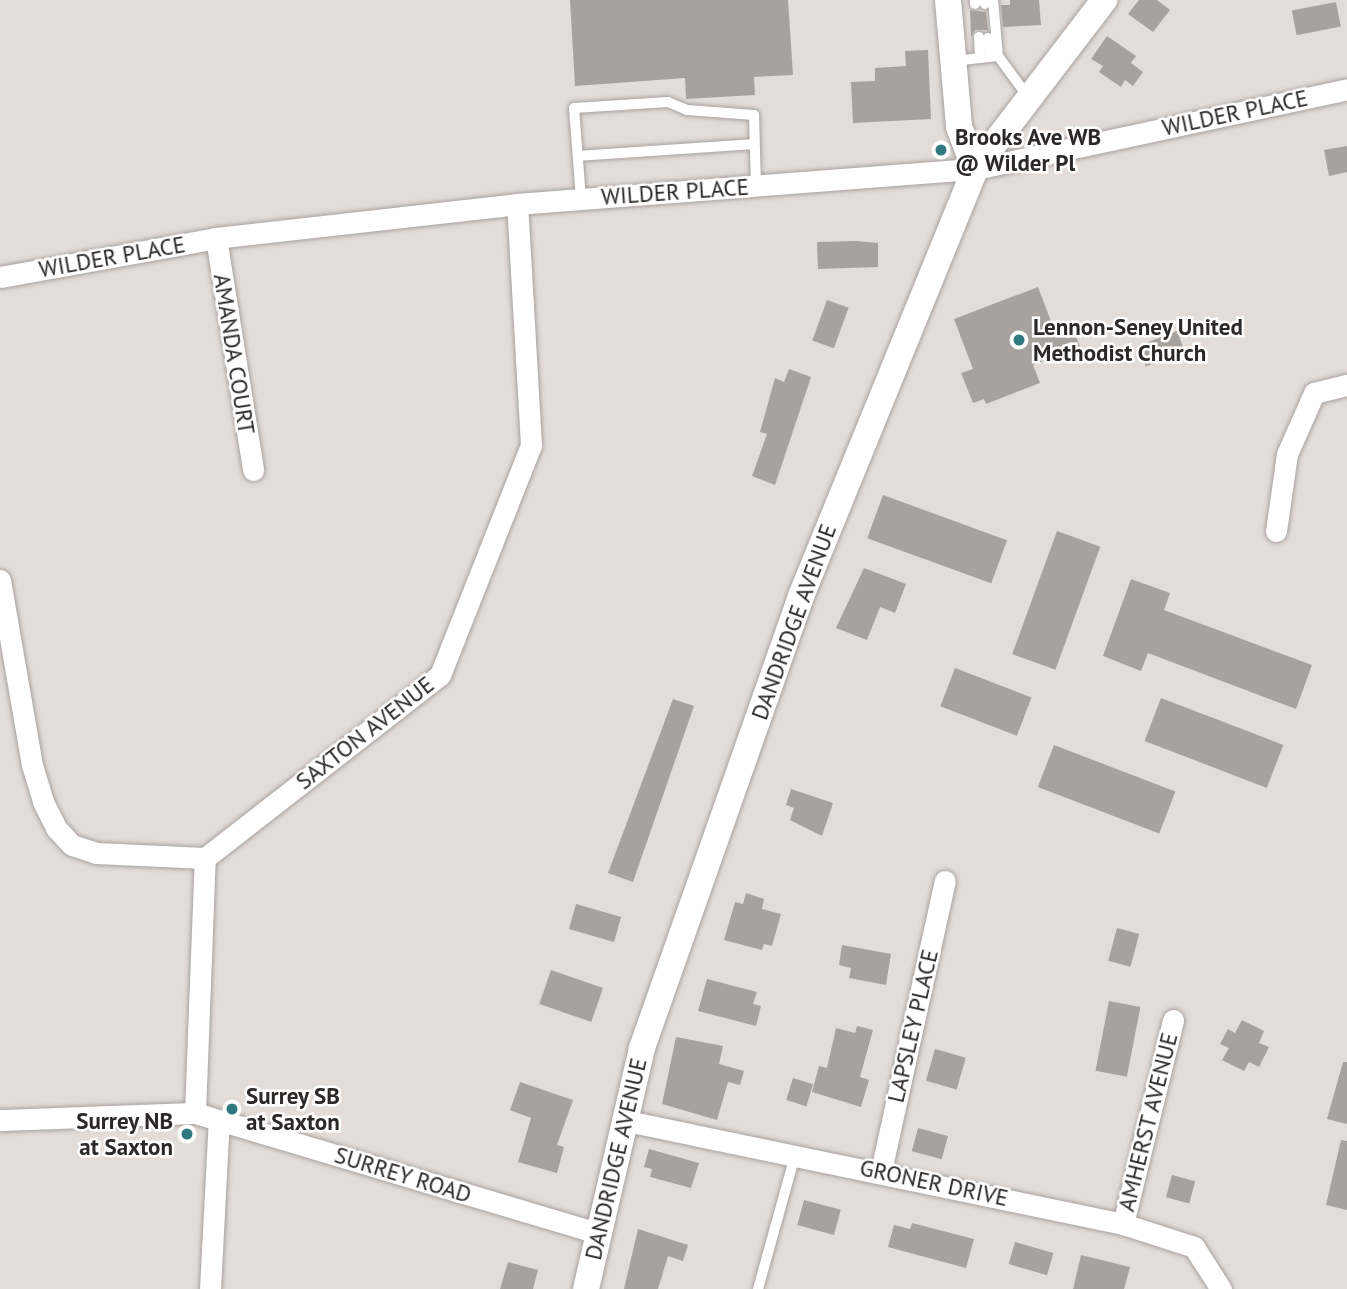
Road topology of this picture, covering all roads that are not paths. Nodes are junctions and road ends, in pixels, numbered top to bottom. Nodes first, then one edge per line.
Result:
1 (948, 0) edge
2 (1104, 0) edge
3 (982, 2) edge
4 (983, 38) dead end
5 (990, 57) junction
6 (953, 61) junction
7 (1347, 89) edge
8 (1029, 98) junction
9 (754, 144) junction
10 (578, 156) junction
11 (975, 169) junction
12 (756, 186) junction
13 (581, 199) junction
14 (517, 204) junction
15 (216, 238) junction
16 (0, 277) edge
17 (1347, 386) edge
18 (253, 470) dead end
19 (1276, 531) dead end
20 (0, 580) edge
21 (205, 858) junction
22 (945, 881) dead end
23 (1174, 1020) dead end
24 (195, 1113) junction
25 (0, 1120) edge
26 (219, 1120) junction
27 (622, 1120) junction
28 (795, 1156) junction
29 (881, 1171) junction
30 (1123, 1224) junction
31 (597, 1233) junction
32 (210, 1289) edge
33 (586, 1289) edge
34 (758, 1289) edge
35 (1222, 1289) edge

1 - 6 street
2 - 8 street, DANDRIDGE AVENUE
3 - 5 lane
4 - 5 lane
5 - 6 lane
5 - 8 lane
6 - 11 street
7 - 11 street, WILDER PLACE
8 - 11 street, DANDRIDGE AVENUE
9 - 10 lane
9 - 10 lane
9 - 12 lane
10 - 13 lane
11 - 12 street, WILDER PLACE
11 - 27 street, DANDRIDGE AVENUE
12 - 13 street, WILDER PLACE
13 - 14 street, WILDER PLACE
14 - 15 street, WILDER PLACE
14 - 21 street, SAXTON AVENUE
15 - 16 street, WILDER PLACE
15 - 18 street, AMANDA COURT
17 - 19 street
20 - 21 street
21 - 24 street
22 - 29 street, LAPSLEY PLACE
23 - 30 street, AMHERST AVENUE
24 - 25 street, SURREY ROAD
24 - 26 street, SURREY ROAD
26 - 31 street, SURREY ROAD
26 - 32 street
27 - 28 street, GRONER DRIVE
27 - 31 street, DANDRIDGE AVENUE
28 - 29 street, GRONER DRIVE
28 - 34 lane
29 - 30 street, GRONER DRIVE
30 - 35 street, GRONER DRIVE
31 - 33 street, DANDRIDGE AVENUE

